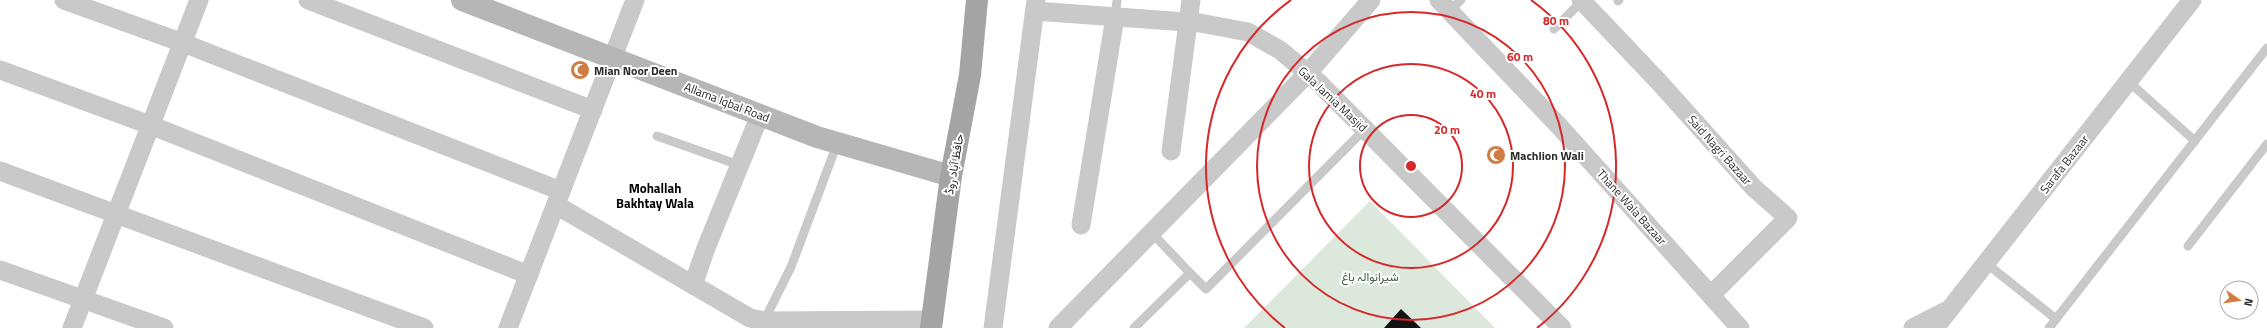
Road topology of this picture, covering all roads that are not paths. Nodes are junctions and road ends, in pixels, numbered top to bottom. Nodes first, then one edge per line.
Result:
1 (64, 0) edge
2 (199, 0) edge
3 (308, 0) edge
4 (462, 0) edge
5 (635, 0) edge
6 (977, 0) edge
7 (1191, 0) edge
8 (1371, 0) edge
9 (2192, 0) edge
10 (1582, 1) edge
11 (1450, 4) edge
12 (1036, 6) edge
13 (1116, 8) edge
14 (1188, 22) junction
15 (1554, 29) dead end
16 (183, 43) junction
17 (2267, 48) edge
18 (613, 58) junction
19 (0, 70) edge
20 (1307, 74) junction
21 (2129, 82) junction
22 (593, 110) junction
23 (760, 115) junction
24 (150, 125) junction
25 (1364, 129) junction
26 (657, 136) dead end
27 (2195, 141) junction
28 (837, 144) junction
29 (2267, 144) edge
30 (1171, 152) dead end
31 (739, 165) junction
32 (0, 171) edge
33 (950, 176) junction
34 (559, 198) junction
35 (117, 213) junction
36 (1081, 225) dead end
37 (1152, 233) junction
38 (2188, 246) dead end
39 (1986, 263) junction
40 (0, 270) edge
41 (1190, 273) junction
42 (529, 275) junction
43 (693, 285) junction
44 (1711, 295) junction
45 (83, 299) junction
46 (1949, 310) junction
47 (2056, 318) junction
48 (764, 322) junction
49 (932, 324) edge
50 (72, 328) edge
51 (164, 328) edge
52 (424, 328) edge
53 (508, 328) edge
54 (993, 328) edge
55 (1058, 328) edge
56 (1134, 328) edge
57 (1562, 328) edge
58 (1740, 328) edge
59 (1913, 328) edge
60 (1935, 328) edge
61 (2049, 328) edge

1 - 16 street
2 - 16 street
3 - 22 street
4 - 18 street, Allama Iqbal Road
5 - 18 street
6 - 33 main road, حافظ آباد روڈ
7 - 14 street
8 - 20 street
9 - 21 street, Sarafa Bazaar
10 - 15 lane
10 - 44 street, Said Nagri Bazaar
11 - 44 street, Thane Wala Bazaar
12 - 13 street, Gala Jamia Masjid
12 - 54 street
13 - 14 street, Gala Jamia Masjid
13 - 36 street
14 - 20 street, Gala Jamia Masjid
14 - 30 street
16 - 24 street
16 - 34 street
17 - 27 lane
18 - 22 street
18 - 23 street, Allama Iqbal Road
19 - 24 street
20 - 25 street, Gala Jamia Masjid
20 - 37 street
21 - 27 lane
21 - 39 street, Sarafa Bazaar
22 - 34 street
23 - 28 street, Allama Iqbal Road
23 - 31 street
24 - 35 street
24 - 42 street
25 - 41 lane
25 - 57 street, Gala Jamia Masjid
26 - 31 lane
27 - 47 lane
28 - 33 street, Allama Iqbal Road
28 - 48 lane
29 - 38 lane
31 - 43 street
32 - 35 street
33 - 49 main road, حافظ آباد روڈ
34 - 42 street
34 - 43 street
35 - 45 street
35 - 52 street
37 - 41 lane
37 - 55 street
39 - 46 street, Sarafa Bazaar
39 - 47 lane
40 - 45 street
41 - 56 lane
42 - 53 street
43 - 48 street
44 - 58 street, Thane Wala Bazaar
45 - 50 street
45 - 51 street
46 - 59 street
46 - 60 street, Sarafa Bazaar
47 - 61 lane
48 - 49 street

